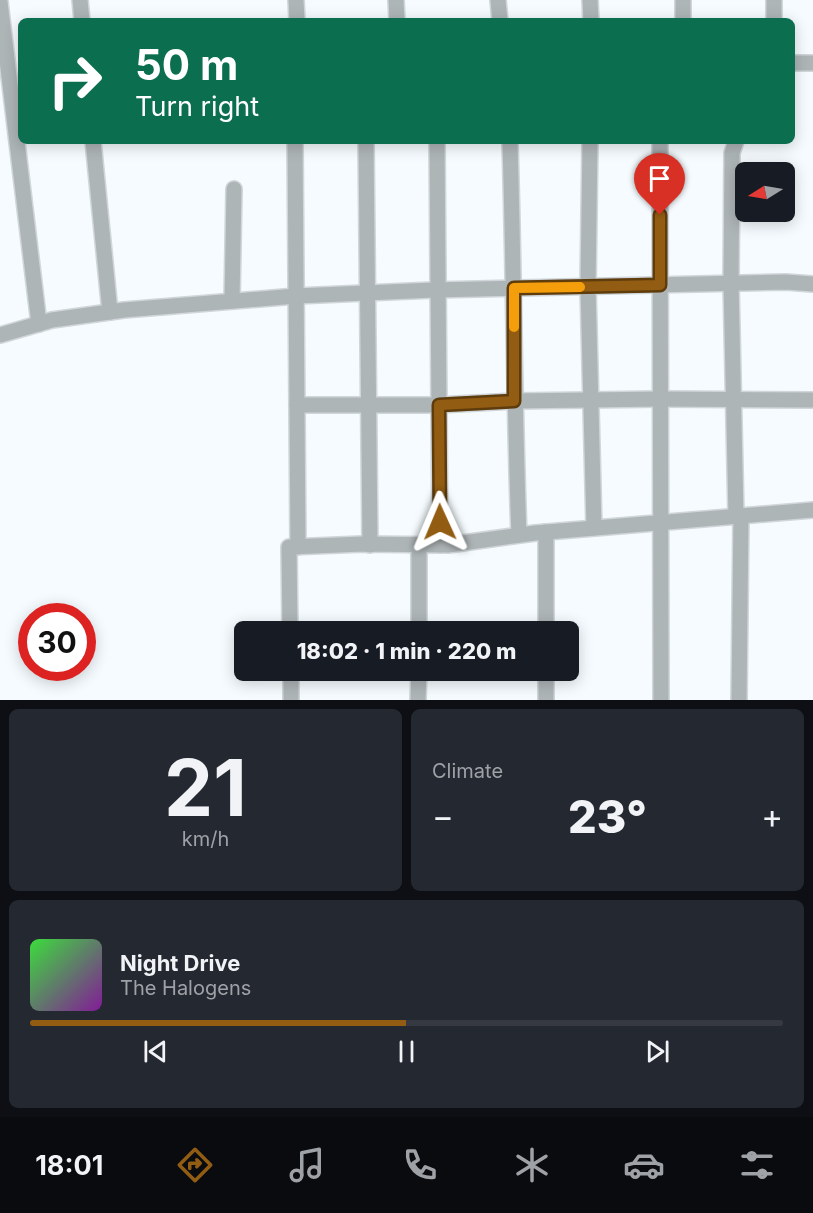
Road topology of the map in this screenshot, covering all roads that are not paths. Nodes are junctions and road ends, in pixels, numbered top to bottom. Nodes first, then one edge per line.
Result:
1 (80, 0) edge
2 (296, 0) edge
3 (396, 0) edge
4 (498, 0) edge
5 (590, 0) edge
6 (683, 0) edge
7 (774, 0) edge
8 (0, 2) edge
9 (82, 18) edge
10 (297, 18) edge
11 (398, 18) edge
12 (500, 18) edge
13 (591, 18) edge
14 (683, 18) edge
15 (774, 18) edge
16 (795, 63) edge
17 (813, 63) edge
18 (93, 144) edge
19 (295, 144) edge
20 (366, 144) edge
21 (438, 144) edge
22 (510, 144) dead end
23 (590, 144) edge
24 (735, 144) edge
25 (660, 145) dead end
26 (234, 189) dead end
27 (731, 284) junction
28 (813, 284) edge
29 (660, 285) junction
30 (588, 286) junction
31 (514, 288) junction
32 (438, 290) junction
33 (368, 292) junction
34 (296, 296) junction
35 (232, 301) junction
36 (110, 312) junction
37 (39, 324) junction
38 (0, 335) edge
39 (661, 399) junction
40 (591, 400) junction
41 (734, 400) junction
42 (813, 400) edge
43 (514, 401) junction
44 (297, 405) junction
45 (369, 405) junction
46 (439, 405) junction
47 (813, 510) edge
48 (739, 515) junction
49 (662, 522) junction
50 (594, 528) junction
51 (546, 532) junction
52 (519, 535) junction
53 (370, 544) junction
54 (419, 545) junction
55 (440, 545) junction
56 (298, 547) junction
57 (290, 621) edge
58 (419, 621) edge
59 (546, 621) edge
60 (291, 681) edge
61 (418, 681) edge
62 (546, 681) edge
63 (291, 700) edge
64 (418, 700) edge
65 (546, 700) edge
66 (662, 700) edge
67 (739, 700) edge

1 - 9 street
2 - 10 street
3 - 11 street
4 - 12 street
5 - 13 street
6 - 14 street
7 - 15 street
8 - 37 street
16 - 17 street
18 - 36 street
19 - 34 street
20 - 33 street
21 - 32 street
22 - 31 street
23 - 30 street
24 - 27 street
25 - 29 street
26 - 35 street
27 - 28 street
27 - 29 street
27 - 41 street
29 - 30 street
29 - 39 street
30 - 31 street
30 - 40 street
31 - 32 street
31 - 43 street
32 - 33 street
32 - 46 street
33 - 34 street
33 - 45 street
34 - 35 street
34 - 44 street
35 - 36 street
36 - 37 street
37 - 38 street
39 - 40 street
39 - 41 street
39 - 49 street
40 - 43 street
40 - 50 street
41 - 42 street
41 - 48 street
43 - 46 street
43 - 52 street
44 - 45 street
44 - 56 street
45 - 46 street
45 - 53 street
46 - 55 street
47 - 48 street
48 - 49 street
48 - 67 street
49 - 50 street
49 - 66 street
50 - 51 street
51 - 52 street
51 - 59 street
52 - 55 street
53 - 54 street
53 - 56 street
54 - 55 street
54 - 58 street
56 - 57 street
60 - 63 street
61 - 64 street
62 - 65 street

